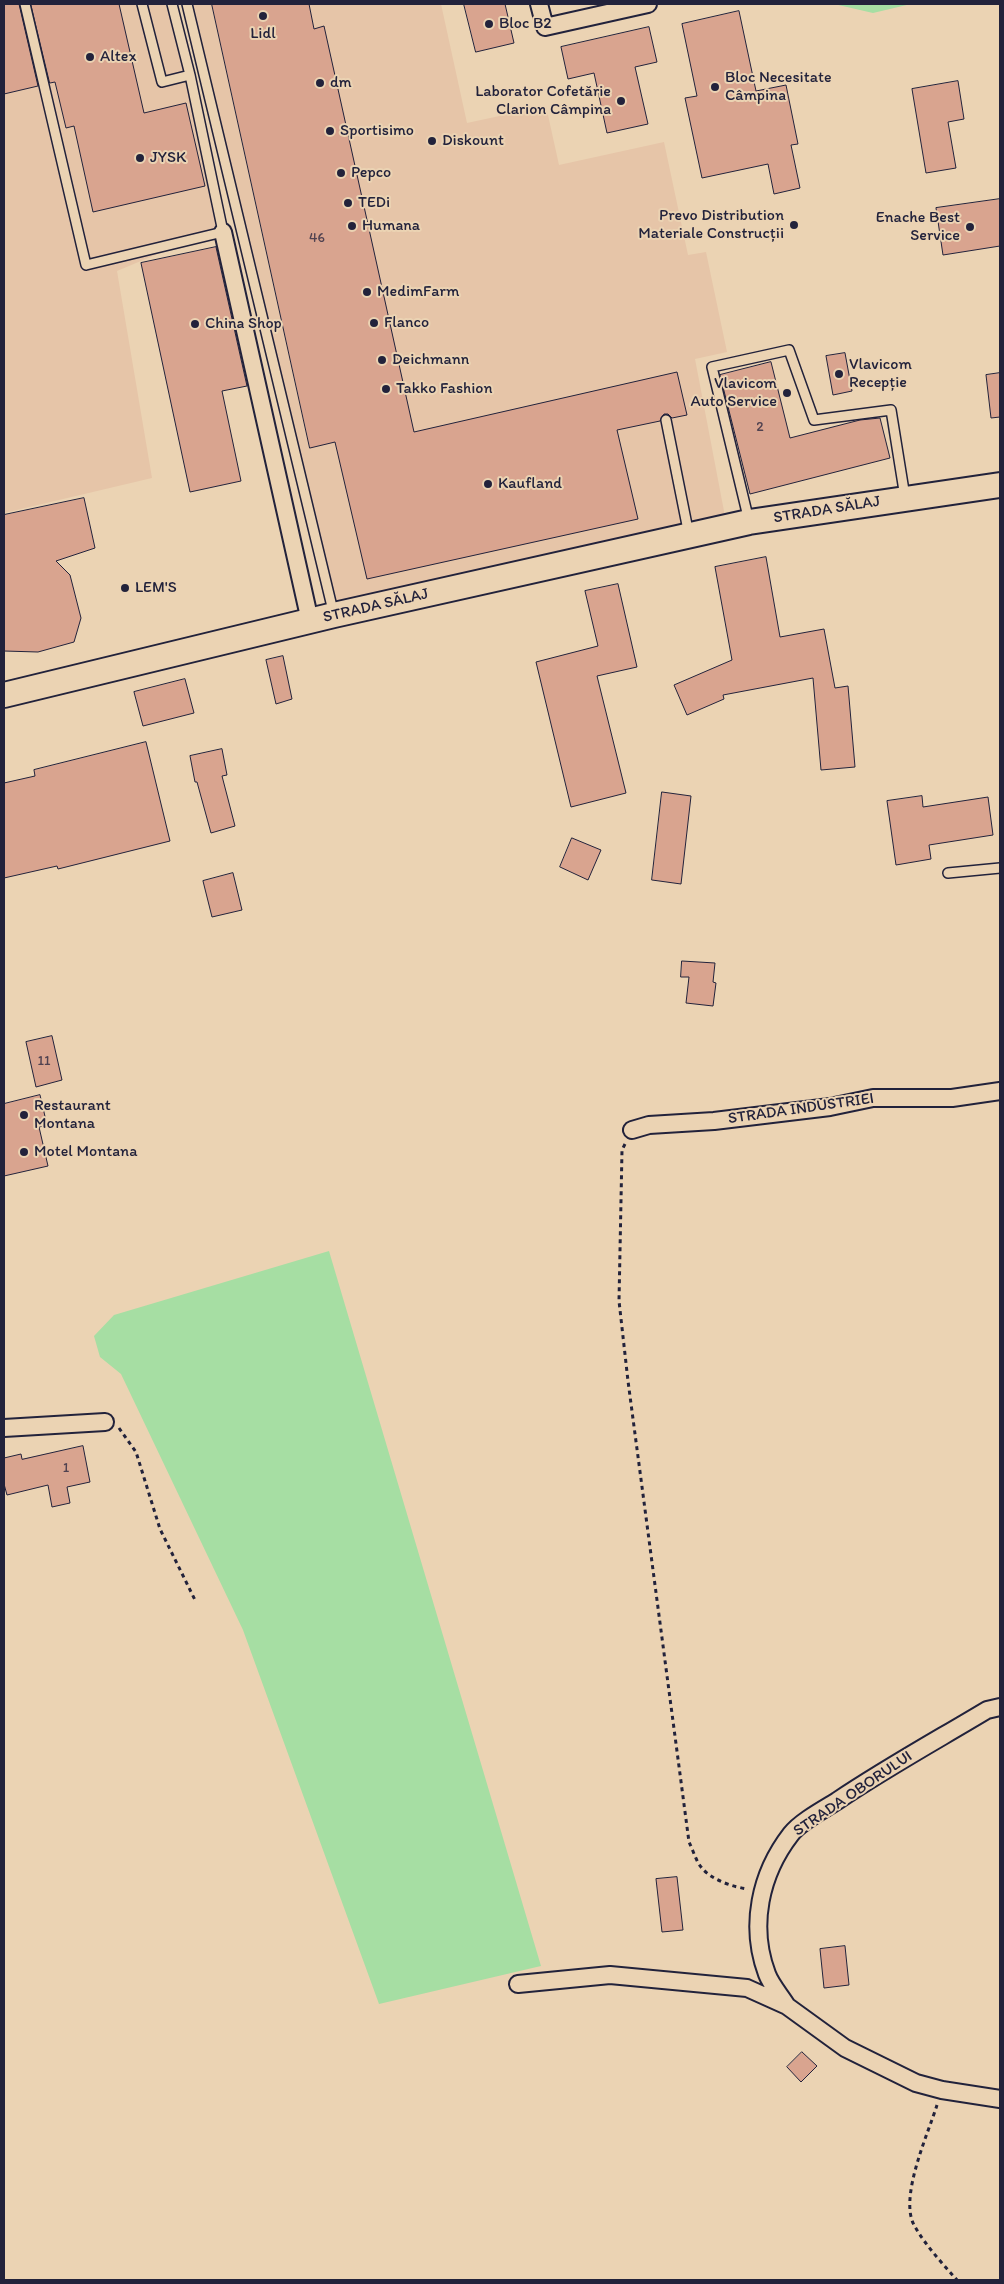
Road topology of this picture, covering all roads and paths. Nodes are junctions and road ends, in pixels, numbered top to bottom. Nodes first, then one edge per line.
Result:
1 (24, 4) edge
2 (142, 4) edge
3 (172, 4) edge
4 (187, 4) edge
5 (539, 4) edge
6 (648, 4) edge
7 (190, 75) junction
8 (223, 232) junction
9 (666, 420) dead end
10 (1000, 485) edge
11 (905, 498) junction
12 (749, 522) junction
13 (689, 535) junction
14 (334, 615) junction
15 (310, 621) junction
16 (4, 696) edge
17 (1000, 868) edge
18 (948, 873) dead end
19 (1000, 1091) edge
20 (632, 1130) joint
21 (105, 1422) joint
22 (4, 1428) edge
23 (196, 1602) dead end
24 (1000, 1707) edge
25 (761, 1891) junction
26 (518, 1984) dead end
27 (788, 2006) junction
28 (942, 2090) junction
29 (1000, 2099) edge
30 (957, 2280) edge

1 - 8 lane
2 - 7 lane
3 - 7 lane
4 - 14 lane
5 - 6 street
7 - 8 lane
8 - 15 street
9 - 13 lane
10 - 11 street, STRADA SĂLAJ
11 - 12 street, STRADA SĂLAJ
11 - 12 lane
12 - 13 street, STRADA SĂLAJ
13 - 14 street, STRADA SĂLAJ
14 - 15 street, STRADA SĂLAJ
15 - 16 street, STRADA SĂLAJ
17 - 18 lane
19 - 20 street, STRADA INDUSTRIEI
20 - 25 path
21 - 22 street
21 - 23 path
24 - 25 street, STRADA OBORULUI
25 - 27 street, STRADA OBORULUI
26 - 27 street, STRADA OBORULUI
27 - 28 street, STRADA OBORULUI
28 - 29 street, STRADA OBORULUI
28 - 30 path

